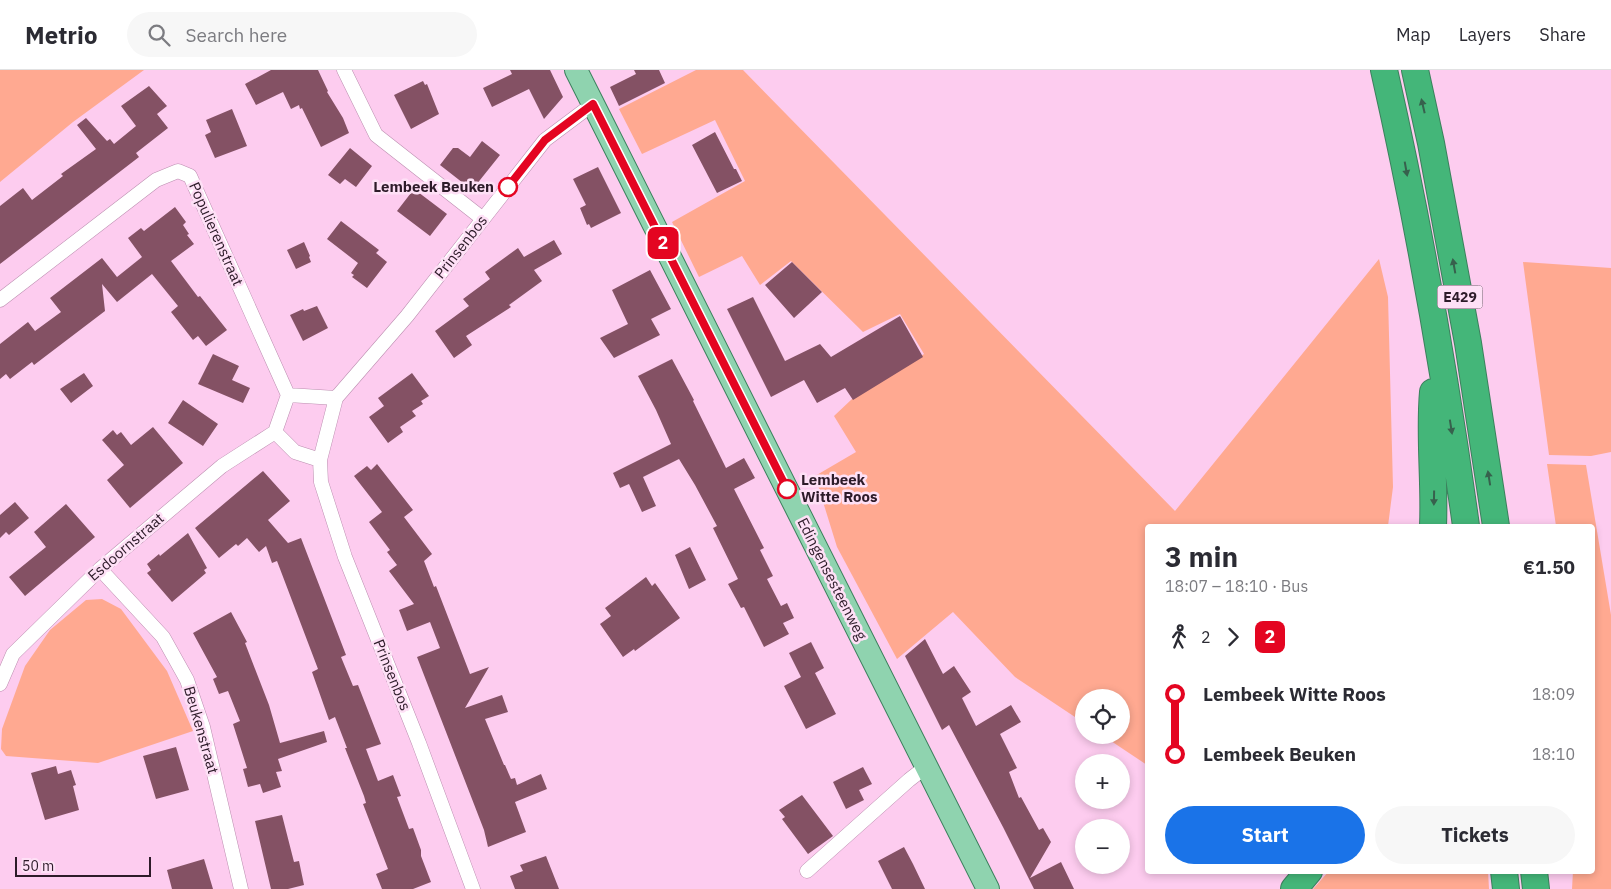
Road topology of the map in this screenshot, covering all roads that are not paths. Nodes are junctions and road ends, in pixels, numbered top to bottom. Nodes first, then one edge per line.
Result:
1 (344, 70) edge
2 (576, 70) edge
3 (1384, 70) edge
4 (1415, 70) edge
5 (593, 104) junction
6 (483, 219) junction
7 (0, 300) edge
8 (1438, 344) junction
9 (288, 395) junction
10 (336, 398) junction
11 (275, 432) junction
12 (320, 460) junction
13 (1433, 524) edge
14 (1466, 524) edge
15 (1496, 524) edge
16 (100, 569) junction
17 (0, 684) edge
18 (927, 766) junction
19 (807, 872) dead end
20 (1306, 874) edge
21 (1504, 874) edge
22 (242, 889) edge
23 (473, 889) edge
24 (988, 889) edge
25 (1294, 889) edge
26 (1506, 889) edge

1 - 6 street
2 - 5 main road, Edingensesteenweg
3 -> 8 highway, E429
15 -> 4 highway, E429
5 - 6 street, Prinsenbos
5 - 18 main road, Edingensesteenweg
6 - 10 street, Prinsenbos
7 - 9 street, Populierenstraat
8 -> 13 highway
8 -> 14 highway, E429
9 - 10 street
9 - 11 street
10 - 12 street, Prinsenbos
11 - 12 street
11 - 16 street, Esdoornstraat
12 - 23 street, Prinsenbos
16 - 17 street, Esdoornstraat
16 - 22 street, Beukenstraat
18 - 19 street
18 - 24 main road, Edingensesteenweg
20 - 25 highway
21 - 26 highway

